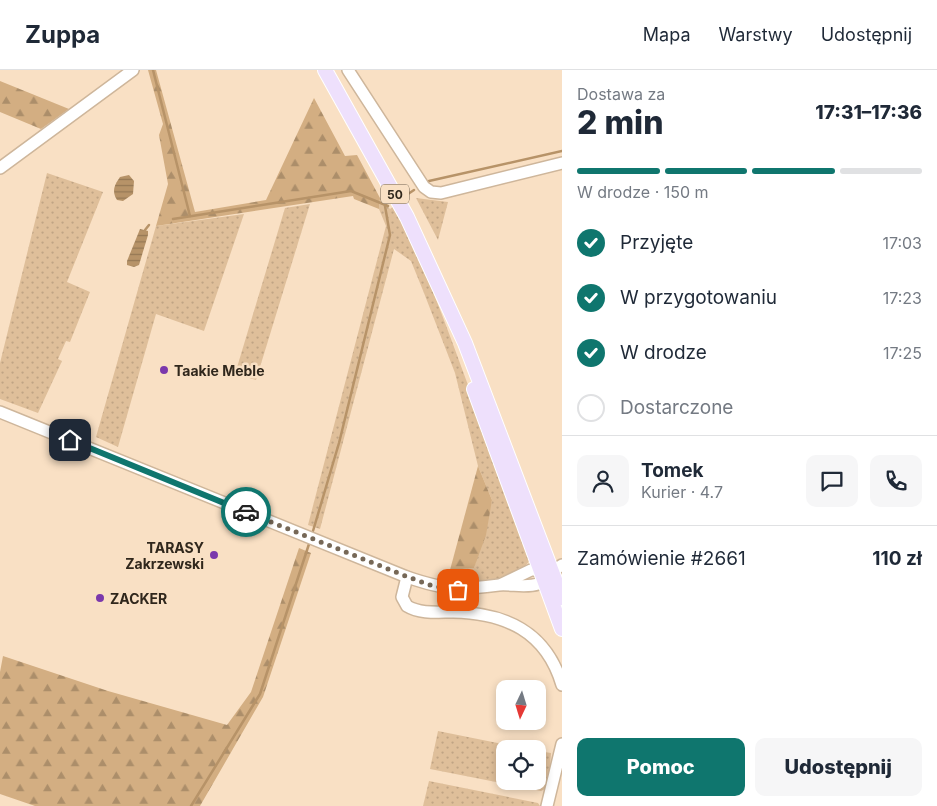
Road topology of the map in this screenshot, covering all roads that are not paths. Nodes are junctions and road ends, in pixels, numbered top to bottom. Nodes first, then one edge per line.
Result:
1 (133, 70) edge
2 (324, 70) edge
3 (348, 70) edge
4 (562, 163) edge
5 (0, 168) edge
6 (0, 412) edge
7 (550, 571) edge
8 (408, 577) junction
9 (562, 598) edge
10 (562, 629) edge
11 (562, 685) edge
12 (562, 744) edge
13 (547, 806) edge

1 - 5 street
2 - 7 main road, 50
3 - 4 street
6 - 8 street
7 - 8 street
7 - 9 main road, 50
7 - 10 main road, 50
8 - 11 street
12 - 13 street

